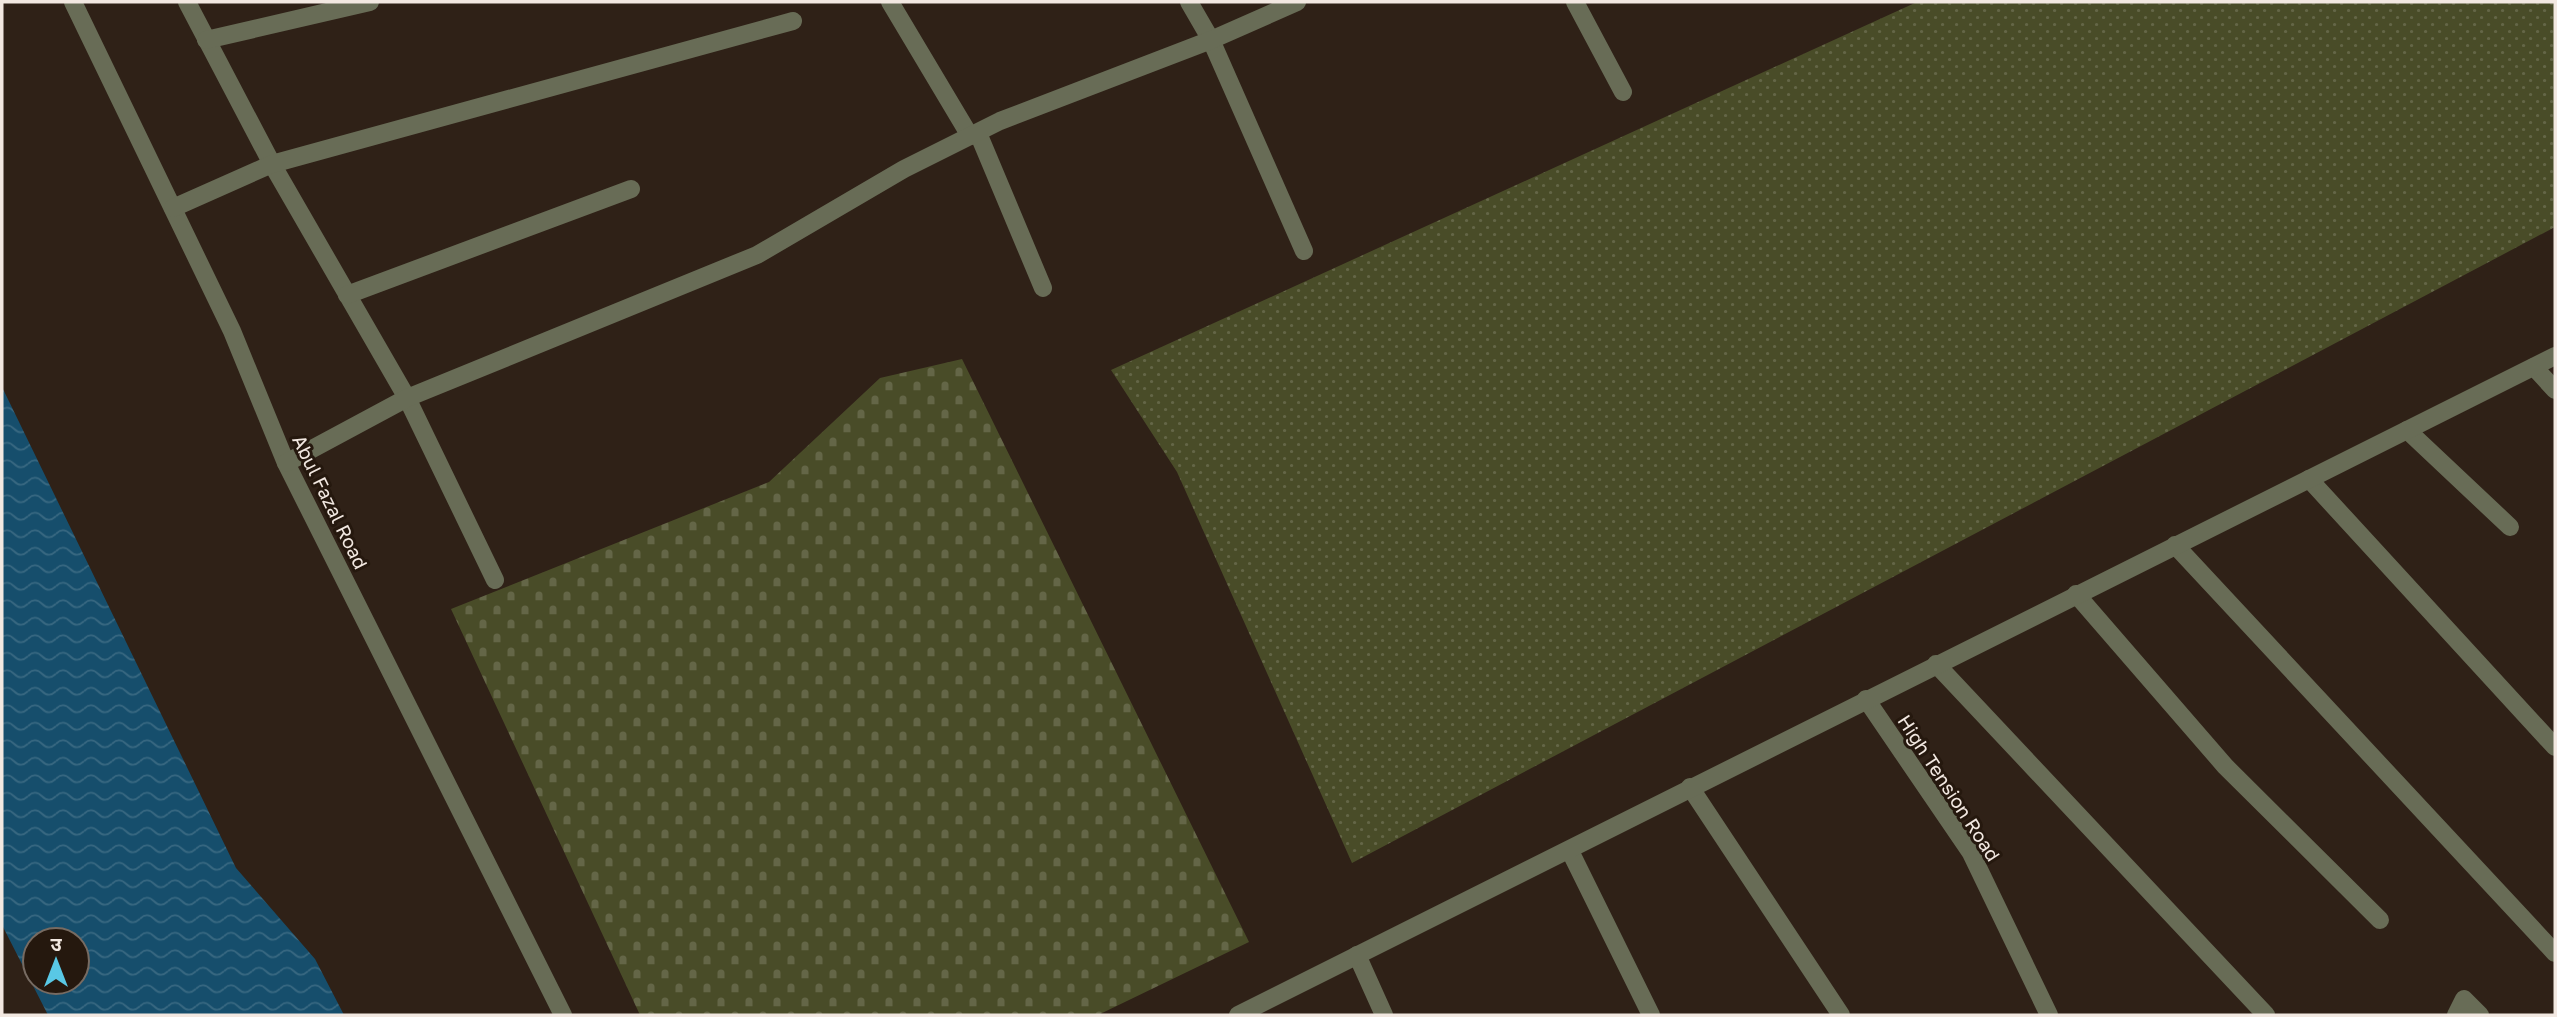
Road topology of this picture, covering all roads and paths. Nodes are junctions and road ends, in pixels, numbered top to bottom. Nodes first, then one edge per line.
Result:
1 (73, 2) edge
2 (187, 2) edge
3 (370, 2) edge
4 (890, 2) edge
5 (1189, 2) edge
6 (1297, 2) edge
7 (1575, 2) edge
8 (793, 21) dead end
9 (206, 40) junction
10 (1211, 40) junction
11 (1623, 92) dead end
12 (974, 134) junction
13 (271, 164) junction
14 (631, 189) dead end
15 (173, 208) junction
16 (1304, 251) dead end
17 (1042, 288) dead end
18 (347, 295) junction
19 (2555, 356) edge
20 (2534, 367) junction
21 (2555, 390) edge
22 (407, 398) junction
23 (2407, 430) junction
24 (286, 463) junction
25 (2309, 479) junction
26 (2510, 527) dead end
27 (2175, 545) junction
28 (495, 580) dead end
29 (2076, 594) junction
30 (1936, 664) junction
31 (1866, 699) junction
32 (2555, 747) edge
33 (1690, 787) junction
34 (1570, 851) junction
35 (2380, 920) dead end
36 (2555, 953) edge
37 (1357, 955) junction
38 (2460, 1007) edge
39 (1247, 1013) edge
40 (563, 1015) edge
41 (1384, 1015) edge
42 (1651, 1015) edge
43 (1841, 1015) edge
44 (2049, 1015) edge
45 (2266, 1015) edge
46 (2480, 1015) edge

1 - 15 street, Abul Fazal Road
2 - 9 street
3 - 9 street
4 - 12 street
5 - 10 street
6 - 10 street
7 - 11 street
8 - 13 street
9 - 13 street
10 - 12 street
10 - 16 street
12 - 17 street
12 - 22 street
13 - 15 street
13 - 18 street
14 - 18 street
15 - 24 street, Abul Fazal Road
18 - 22 street
19 - 20 street
20 - 21 street
20 - 23 street
22 - 24 street
22 - 28 street
23 - 25 street
23 - 26 street
24 - 40 street, Abul Fazal Road
25 - 27 street
25 - 32 street
27 - 29 street
27 - 36 street
29 - 30 street
29 - 35 street
30 - 31 street
30 - 45 street
31 - 33 street
31 - 44 street, High Tension Road
33 - 34 street
33 - 43 street
34 - 37 street
34 - 42 street
37 - 39 street
37 - 41 street
38 - 46 street

